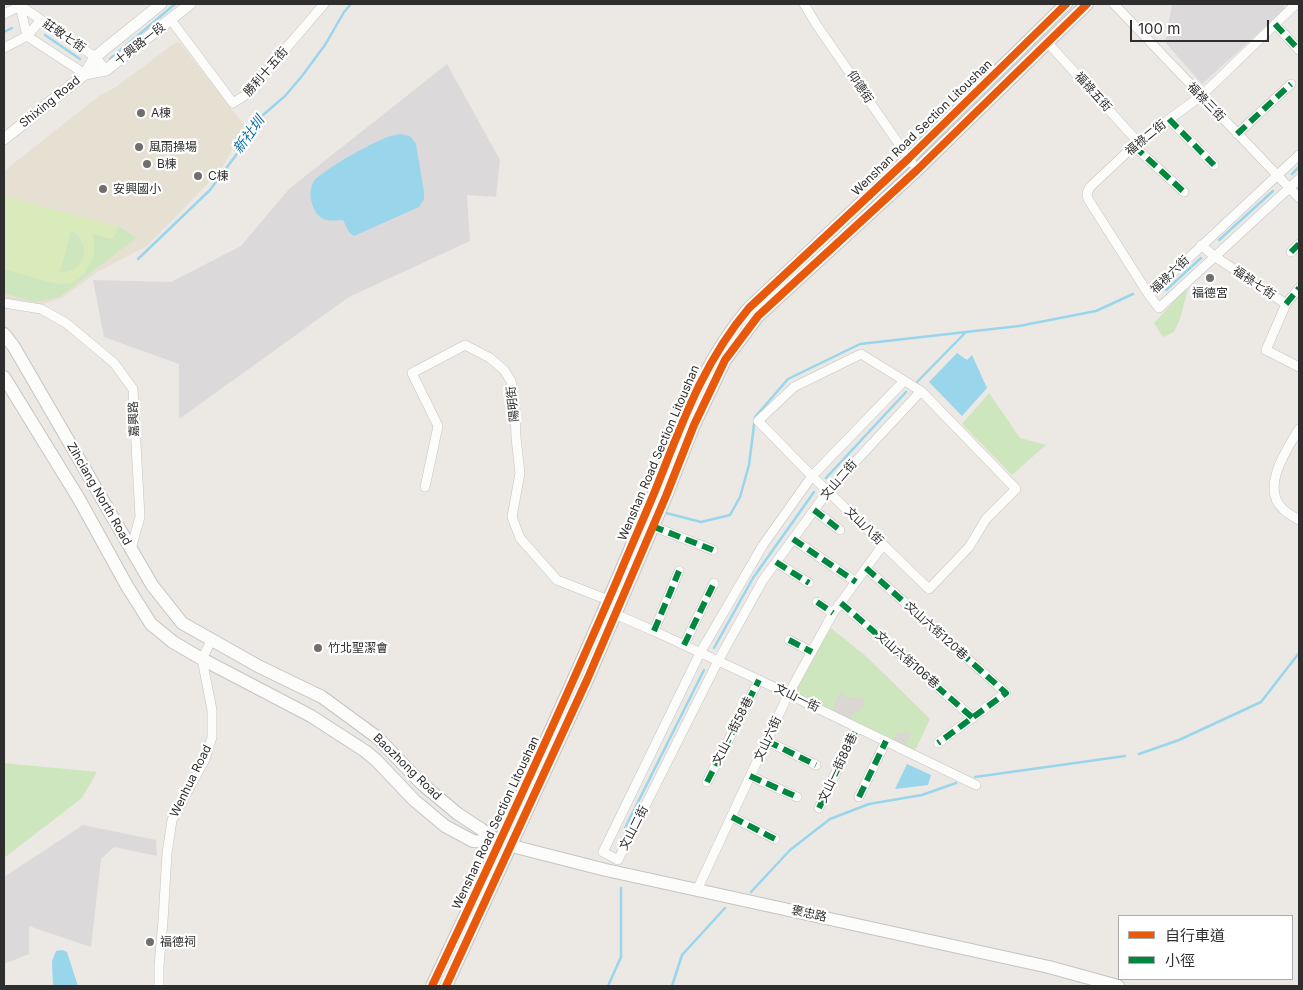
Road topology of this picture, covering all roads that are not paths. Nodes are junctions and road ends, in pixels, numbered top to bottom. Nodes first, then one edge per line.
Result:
1 (161, 4) edge
2 (190, 4) edge
3 (324, 4) edge
4 (804, 4) edge
5 (1066, 4) edge
6 (1087, 4) edge
7 (1114, 4) edge
8 (1296, 4) edge
9 (19, 5) edge
10 (4, 14) edge
11 (41, 20) junction
12 (171, 20) junction
13 (1275, 24) junction
14 (27, 36) junction
15 (1048, 42) junction
16 (4, 48) edge
17 (1299, 50) edge
18 (95, 57) junction
19 (106, 70) junction
20 (85, 74) junction
21 (1291, 84) dead end
22 (1200, 96) junction
23 (1169, 120) junction
24 (1237, 134) junction
25 (4, 139) edge
26 (1136, 144) junction
27 (1299, 155) edge
28 (908, 158) junction
29 (1214, 165) dead end
30 (917, 170) junction
31 (1277, 176) junction
32 (1299, 179) edge
33 (1289, 188) junction
34 (1184, 192) dead end
35 (1299, 198) edge
36 (1299, 244) edge
37 (1201, 245) junction
38 (1291, 252) dead end
39 (1214, 256) junction
40 (1299, 288) edge
41 (1149, 295) junction
42 (4, 304) edge
43 (1286, 304) junction
44 (4, 334) edge
45 (1299, 368) edge
46 (4, 377) edge
47 (904, 381) junction
48 (921, 392) junction
49 (1299, 428) edge
50 (812, 476) junction
51 (426, 487) dead end
52 (828, 491) junction
53 (660, 494) junction
54 (814, 510) junction
55 (1299, 520) edge
56 (652, 526) junction
57 (840, 530) dead end
58 (793, 539) junction
59 (883, 545) junction
60 (131, 549) junction
61 (713, 550) dead end
62 (776, 562) junction
63 (866, 568) junction
64 (679, 571) dead end
65 (856, 582) junction
66 (714, 583) dead end
67 (809, 583) dead end
68 (608, 600) junction
69 (817, 602) dead end
70 (841, 603) junction
71 (834, 613) junction
72 (615, 614) junction
73 (654, 631) junction
74 (212, 639) junction
75 (789, 640) dead end
76 (684, 645) junction
77 (812, 652) junction
78 (700, 653) junction
79 (202, 659) junction
80 (718, 661) junction
81 (759, 680) junction
82 (788, 695) junction
83 (973, 718) junction
84 (857, 728) junction
85 (767, 740) junction
86 (886, 741) junction
87 (938, 743) dead end
88 (816, 765) dead end
89 (750, 776) junction
90 (707, 782) dead end
91 (976, 785) dead end
92 (797, 797) dead end
93 (859, 797) dead end
94 (819, 808) dead end
95 (732, 816) junction
96 (775, 839) dead end
97 (505, 845) junction
98 (697, 890) junction
99 (159, 986) edge
100 (432, 986) edge
101 (446, 986) edge
102 (1118, 986) edge

1 - 18 street, Shixing Road
2 - 12 street, 十興路一段
3 - 12 street, 勝利十五街
4 - 28 street, 仰德街
5 - 28 main road, Wenshan Road Section Litoushan
6 - 15 main road, Wenshan Road Section Litoushan
7 - 22 street, 福祿三街
8 - 13 street, 福祿二街
9 - 10 street
9 - 11 street, 莊敬七街
9 - 14 street, 莊敬七街
11 - 14 street
11 - 18 street, 莊敬七街
12 - 19 street, 十興路一段
13 - 17 street
13 - 22 street, 福祿二街
14 - 16 street
14 - 20 street, 莊敬七街
15 - 26 street, 福祿五街
15 - 30 main road, Wenshan Road Section Litoushan
18 - 19 street, 莊敬七街
18 - 20 street, Shixing Road
19 - 20 street, 十興路一段
20 - 25 street, Shixing Road
21 - 24 street
22 - 23 street, 福祿二街
22 - 24 street, 福祿三街
23 - 26 street, 福祿二街
23 - 29 street
24 - 31 street, 福祿三街
26 - 34 street, 福祿五街
26 - 41 street, 福祿二街
27 - 31 street, 福祿六街
28 - 30 street, 仰德街
28 - 53 main road, Wenshan Road Section Litoushan
30 - 53 main road, Wenshan Road Section Litoushan
31 - 33 street, 福祿三街
31 - 37 street, 福祿六街
32 - 33 street, 福祿六街
33 - 35 street, 福祿三街
33 - 39 street, 福祿六街
36 - 38 street
37 - 39 street, 福祿七街
37 - 41 street, 福祿六街
39 - 41 street, 福祿六街
39 - 43 street, 福祿七街
40 - 43 street
42 - 60 street, 嘉興路
43 - 45 street, 福祿七街
44 - 60 main road, Zihciang North Road
46 - 79 main road, Zihciang North Road
47 - 48 street
47 - 50 street, 文山二街
47 - 50 street, 文山八街
48 - 52 street, 文山二街
48 - 59 street, 文山八街
49 - 55 street
50 - 52 street, 文山八街
50 - 78 street, 文山二街
51 - 68 street, 陽明街
52 - 54 street, 文山二街
52 - 59 street, 文山八街
53 - 56 main road, Wenshan Road Section Litoushan
53 - 68 main road, Wenshan Road Section Litoushan
54 - 57 street
54 - 58 street, 文山二街
56 - 61 street
56 - 72 main road, Wenshan Road Section Litoushan
58 - 62 street, 文山二街
58 - 65 street
59 - 63 street, 文山六街
60 - 74 main road, Zihciang North Road
62 - 67 street
62 - 80 street, 文山二街
63 - 65 street, 文山六街
63 - 83 street, 文山六街120巷
64 - 73 street
65 - 70 street, 文山六街
66 - 76 street
68 - 72 street
68 - 97 main road, Wenshan Road Section Litoushan
69 - 71 street
70 - 71 street, 文山六街
70 - 83 street, 文山六街106巷
71 - 77 street, 文山六街
72 - 73 street, 文山一街
72 - 97 main road, Wenshan Road Section Litoushan
73 - 76 street, 文山一街
74 - 79 street
74 - 97 main road, Baozhong Road
75 - 77 street
76 - 78 street, 文山一街
77 - 82 street, 文山六街
78 - 80 street, 文山一街
78 - 80 street, 文山二街
79 - 97 main road, Baozhong Road
79 - 99 street, Wenhua Road
80 - 81 street, 文山一街
81 - 82 street, 文山一街
81 - 90 street, 文山一街58巷
82 - 84 street, 文山一街
82 - 85 street, 文山六街
83 - 87 street
84 - 86 street, 文山一街
84 - 94 street, 文山一街88巷
85 - 88 street
85 - 89 street, 文山六街
86 - 91 street, 文山一街
86 - 93 street
89 - 92 street
89 - 95 street, 文山六街
95 - 96 street
95 - 98 street, 文山六街
97 - 98 main road, 褒忠路
97 - 100 main road, Wenshan Road Section Litoushan
97 - 101 main road, Wenshan Road Section Litoushan
98 - 102 main road, 褒忠路

